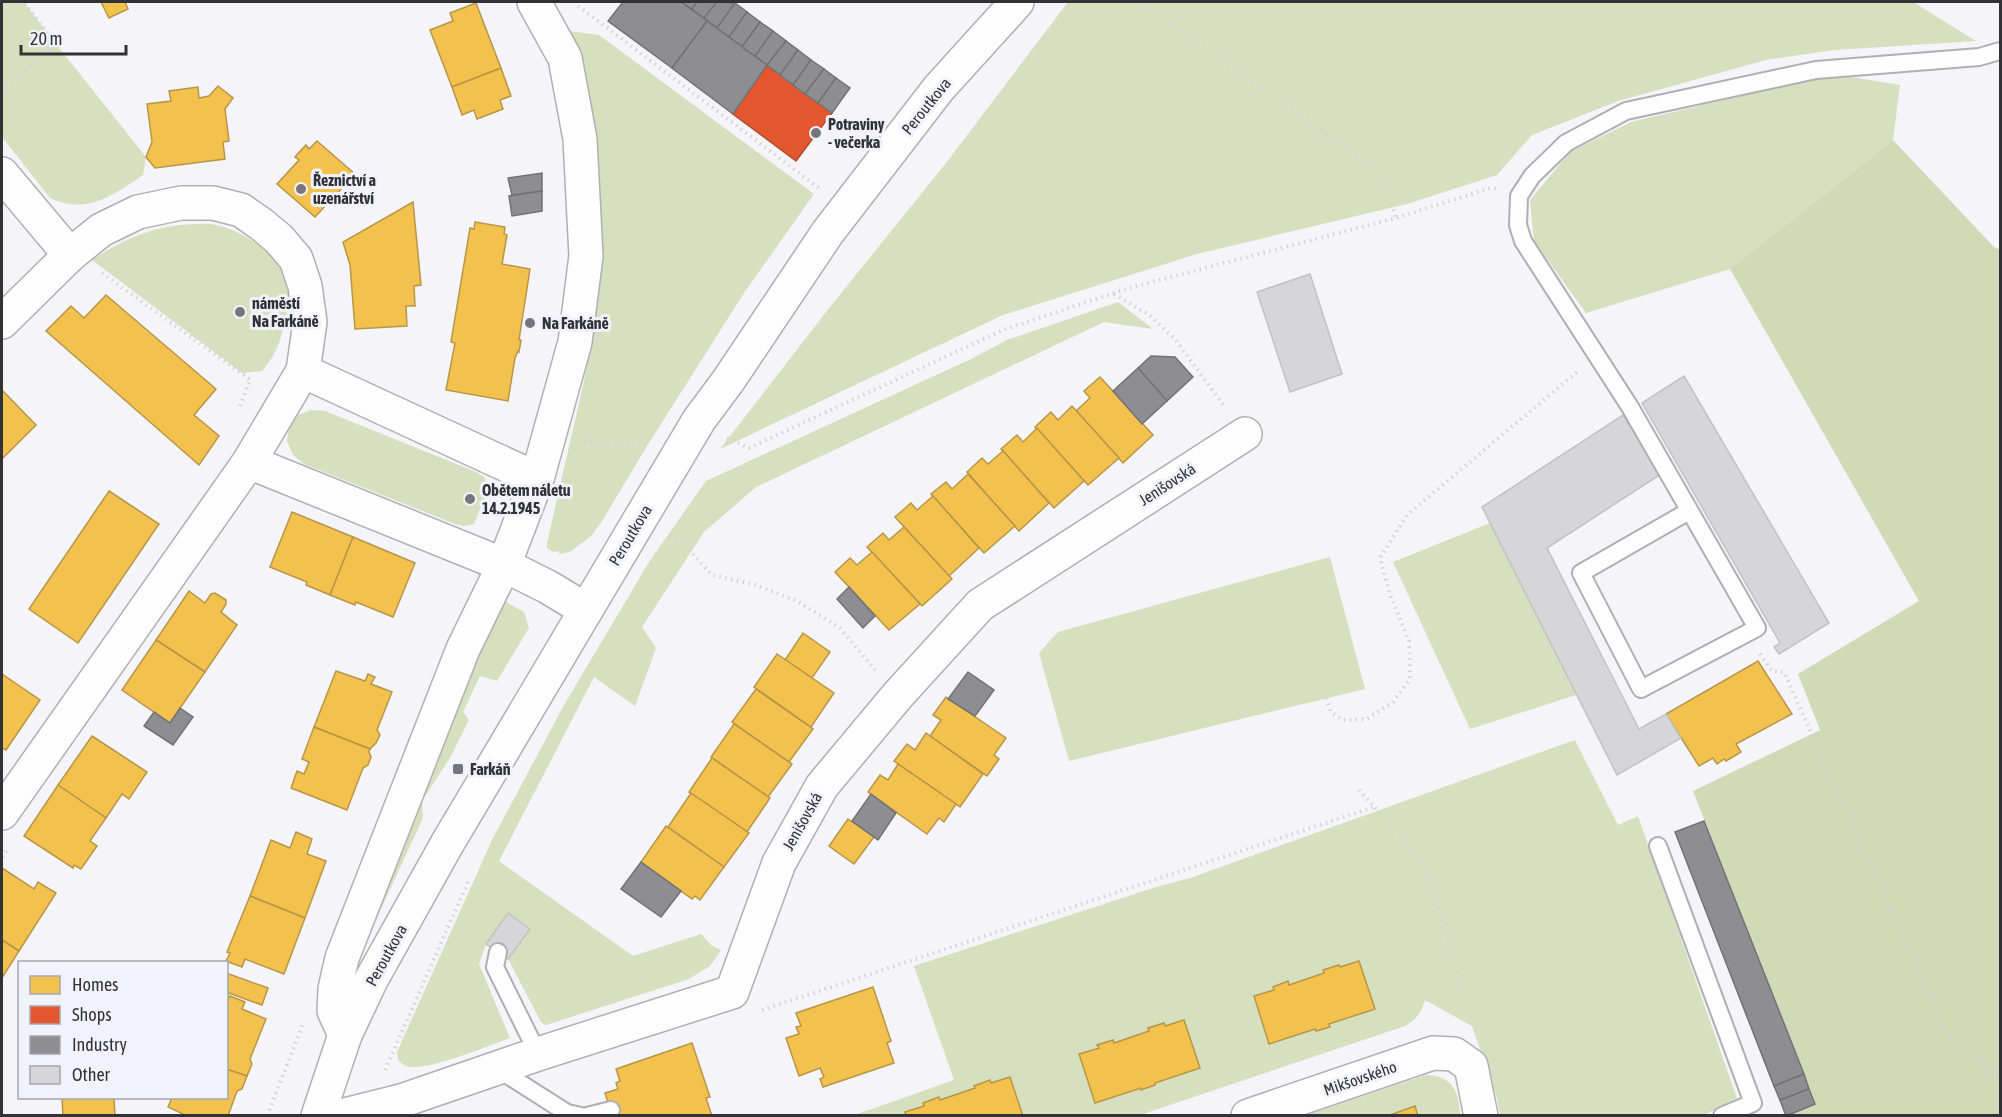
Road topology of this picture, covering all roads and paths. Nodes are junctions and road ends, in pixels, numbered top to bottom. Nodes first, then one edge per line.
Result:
1 (24, 2) edge
2 (534, 2) edge
3 (572, 2) edge
4 (1017, 2) edge
5 (1132, 2) edge
6 (2001, 51) edge
7 (2, 89) edge
8 (2, 174) edge
9 (822, 190) dead end
10 (1520, 196) junction
11 (1396, 218) junction
12 (70, 255) junction
13 (1114, 294) junction
14 (2, 322) edge
15 (1596, 356) junction
16 (303, 371) junction
17 (282, 404) junction
18 (1245, 434) joint
19 (724, 437) dead end
20 (549, 440) junction
21 (655, 445) dead end
22 (249, 462) junction
23 (537, 479) junction
24 (1689, 510) junction
25 (658, 540) dead end
26 (504, 565) junction
27 (586, 610) junction
28 (1747, 634) junction
29 (898, 694) junction
30 (1326, 698) dead end
31 (1359, 790) dead end
32 (1374, 807) junction
33 (2, 813) edge
34 (1658, 846) dead end
35 (8, 847) dead end
36 (2, 857) edge
37 (498, 952) dead end
38 (755, 1012) dead end
39 (345, 1035) junction
40 (538, 1054) junction
41 (1472, 1066) junction
42 (498, 1069) junction
43 (2001, 1081) edge
44 (610, 1110) dead end
45 (318, 1116) edge
46 (341, 1116) edge
47 (581, 1116) edge
48 (587, 1116) edge
49 (1248, 1116) edge
50 (1481, 1116) edge
51 (1722, 1116) edge

1 - 7 path
2 - 20 street
3 - 9 path
4 - 27 street, Peroutkova
5 - 11 path
6 - 10 lane
8 - 12 street
10 - 11 path
10 - 15 lane
11 - 13 path
12 - 14 street
12 - 16 street
12 - 17 path
13 - 18 path
13 - 19 path
15 - 24 lane
15 - 30 path
16 - 17 street
16 - 23 street
17 - 22 street
18 - 29 street, Jenišovská
20 - 21 path
20 - 23 street
22 - 26 street
22 - 33 street
23 - 26 street
24 - 28 lane
24 - 28 lane
25 - 29 path
26 - 27 street
26 - 39 street
27 - 39 street, Peroutkova
28 - 43 path
29 - 40 street, Jenišovská
31 - 32 path
32 - 38 path
32 - 41 path
34 - 51 lane
35 - 36 path
37 - 40 lane
39 - 45 street, Peroutkova
40 - 42 street, Jenišovská
41 - 49 street, Mikšovského
41 - 50 street
42 - 46 street, Jenišovská
42 - 47 lane
44 - 48 lane

